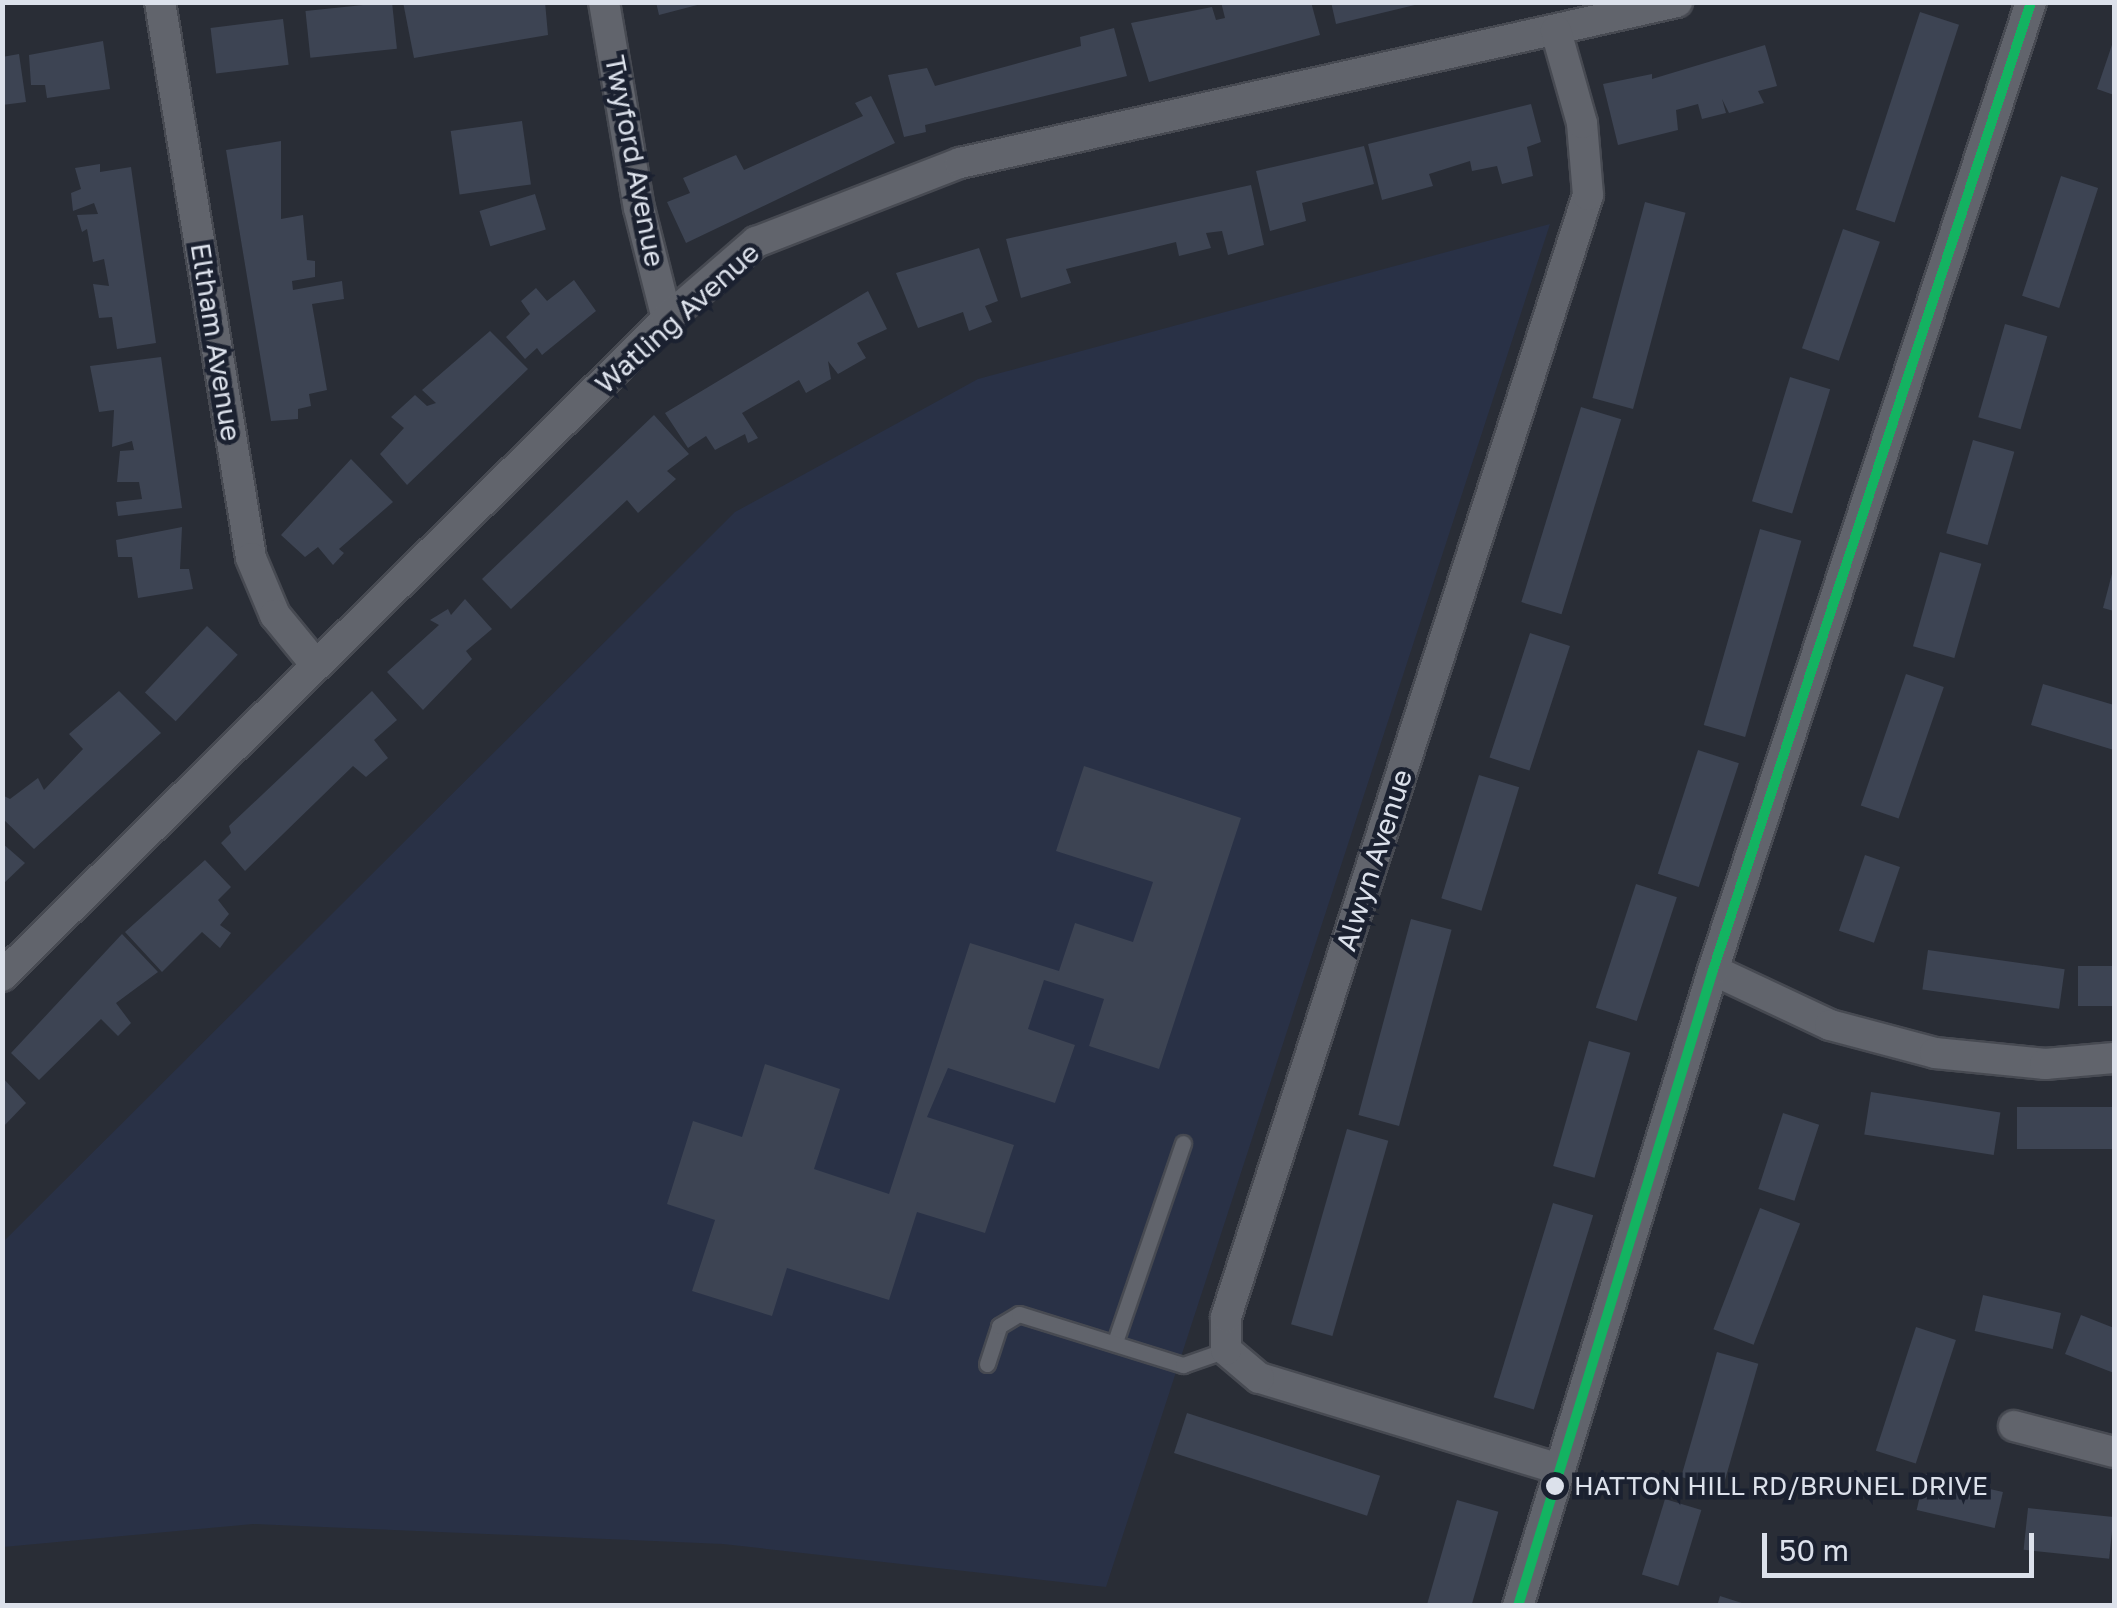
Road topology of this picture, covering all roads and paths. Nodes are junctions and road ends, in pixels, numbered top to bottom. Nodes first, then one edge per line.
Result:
1 (160, 2) edge
2 (604, 2) edge
3 (1677, 2) edge
4 (2031, 2) edge
5 (1556, 31) junction
6 (668, 319) junction
7 (316, 665) junction
8 (1714, 970) junction
9 (2, 976) edge
10 (2114, 1058) edge
11 (1182, 1144) dead end
12 (1116, 1339) junction
13 (1226, 1350) junction
14 (987, 1364) dead end
15 (2014, 1426) dead end
16 (2114, 1452) edge
17 (1556, 1468) junction
18 (1518, 1606) edge

1 - 7 street, Eltham Avenue
2 - 6 street, Twyford Avenue
3 - 5 street, Watling Avenue
4 - 8 street
5 - 6 street, Watling Avenue
5 - 13 street, Alwyn Avenue
6 - 7 street, Watling Avenue
7 - 9 street, Watling Avenue
8 - 10 street
8 - 17 street
11 - 12 lane
12 - 13 lane
12 - 14 lane
13 - 17 street
15 - 16 street
17 - 18 street

